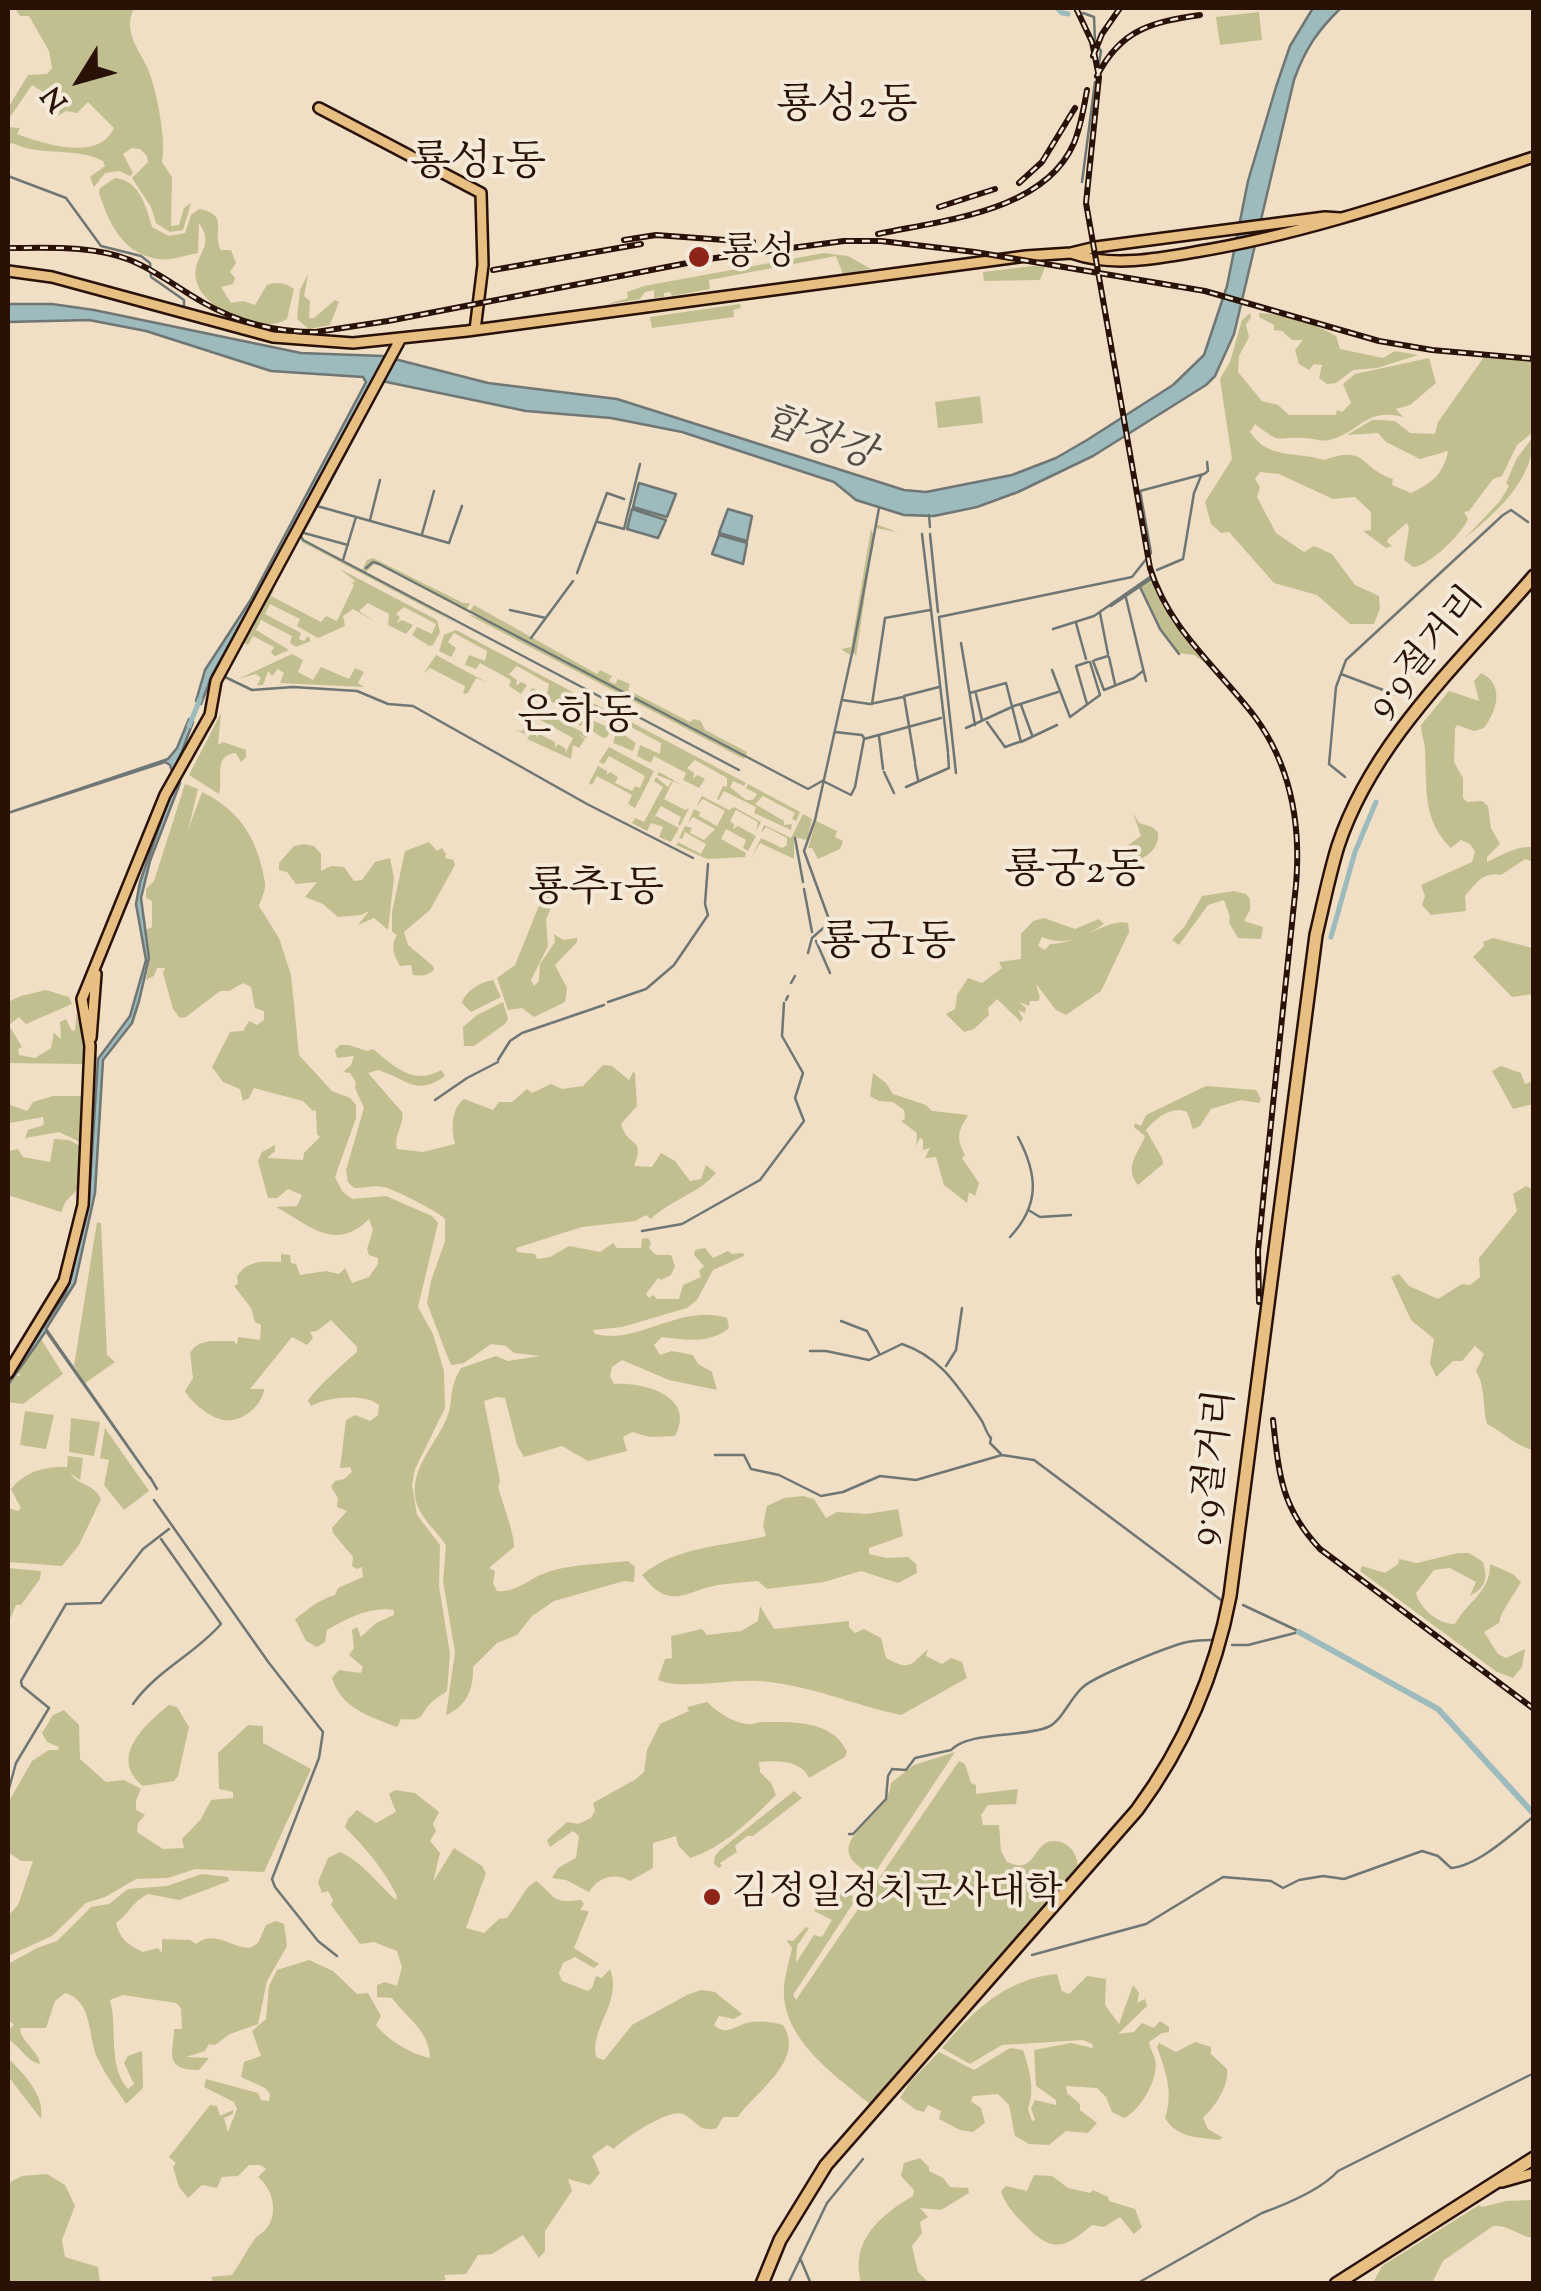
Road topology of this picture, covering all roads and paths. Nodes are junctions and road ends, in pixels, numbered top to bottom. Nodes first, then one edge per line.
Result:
1 (319, 108) dead end
2 (1534, 157) edge
3 (1340, 218) junction
4 (1071, 253) junction
5 (8, 271) edge
6 (474, 330) junction
7 (401, 338) junction
8 (1534, 579) edge
9 (8, 1373) edge
10 (1534, 2160) edge
11 (1534, 2174) edge
12 (1502, 2182) junction
13 (764, 2284) edge
14 (1338, 2284) edge

1 - 6 main road
2 - 3 main road
3 - 4 main road
3 - 4 main road
4 - 6 main road
5 - 7 main road
6 - 7 main road
7 - 9 main road
8 - 13 highway, 9·9절거리
10 - 12 highway
10 - 14 highway
11 - 12 main road
12 - 14 highway

